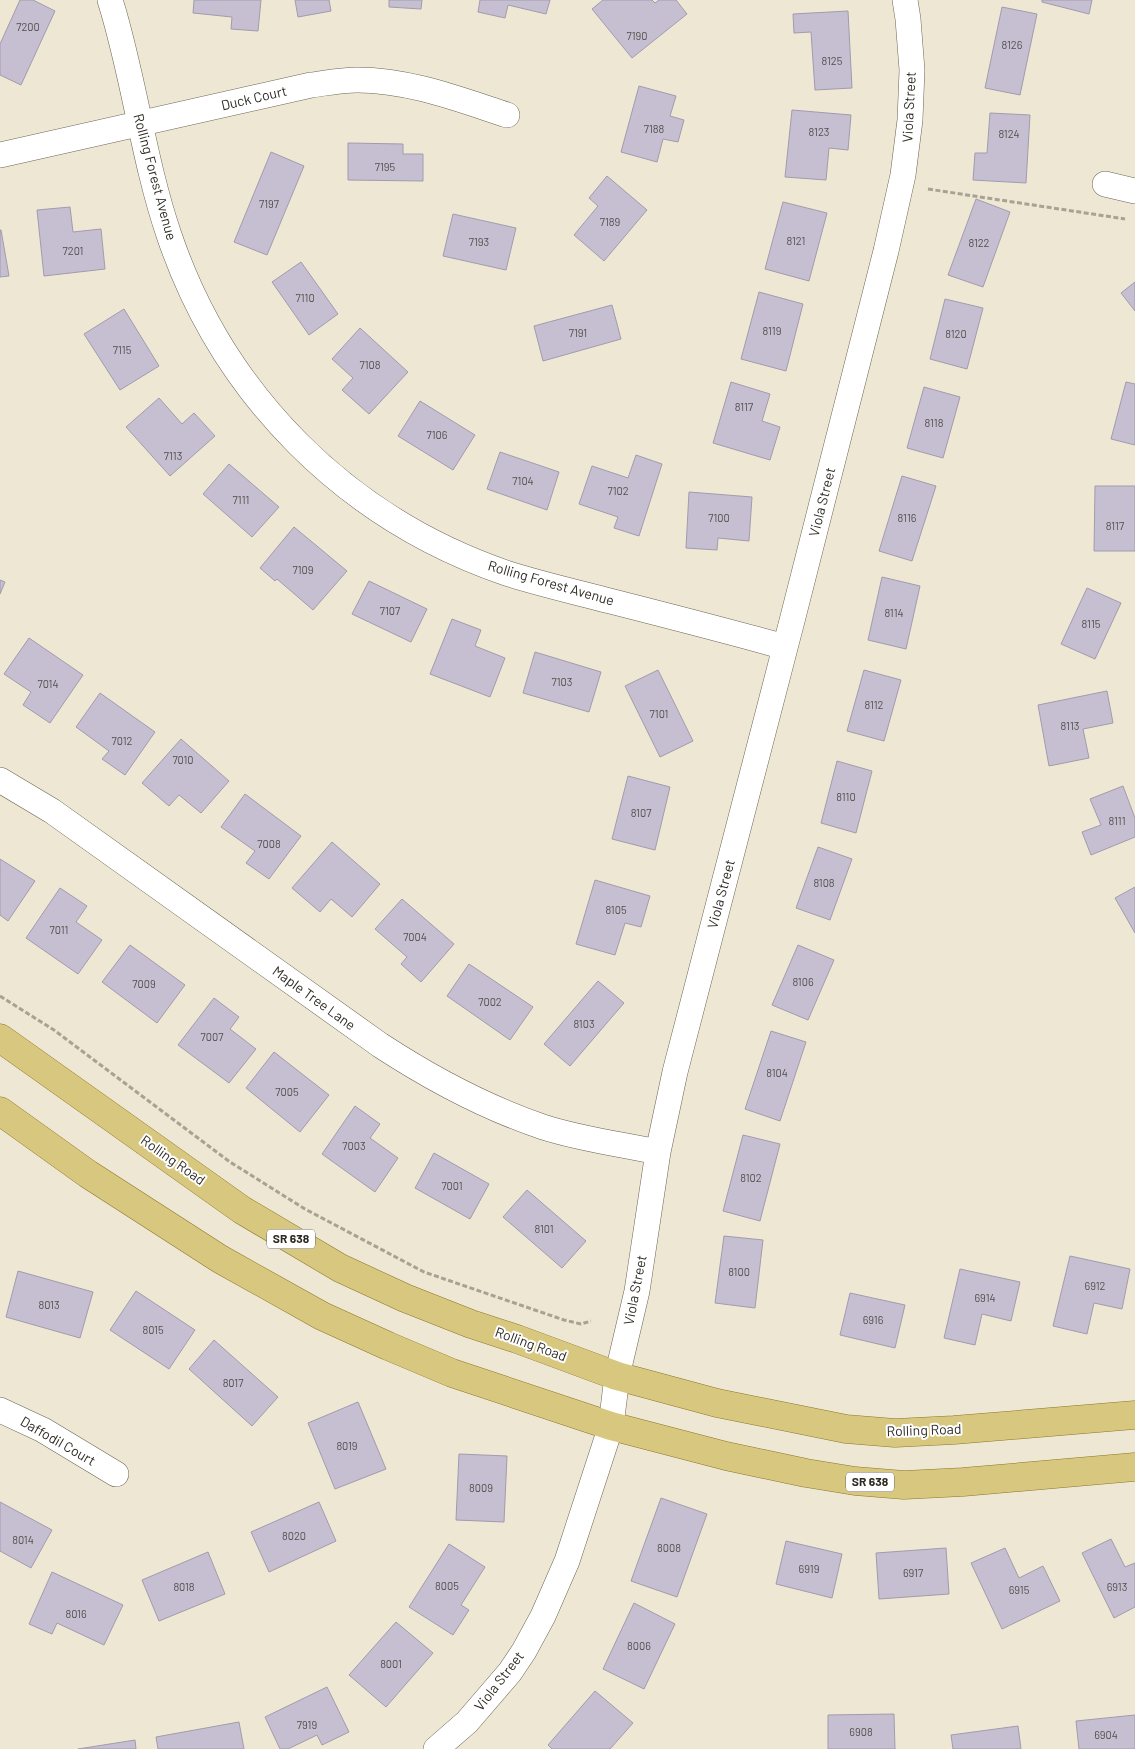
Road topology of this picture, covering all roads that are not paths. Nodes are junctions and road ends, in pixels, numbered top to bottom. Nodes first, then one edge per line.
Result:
1 (110, 0) edge
2 (905, 0) edge
3 (507, 115) dead end
4 (141, 123) junction
5 (0, 155) edge
6 (1105, 184) dead end
7 (1135, 191) edge
8 (785, 647) junction
9 (0, 780) edge
10 (0, 1038) edge
11 (0, 1111) edge
12 (658, 1152) junction
13 (617, 1376) junction
14 (0, 1410) edge
15 (1135, 1415) edge
16 (611, 1426) junction
17 (1135, 1466) edge
18 (116, 1474) dead end
19 (436, 1749) edge

1 - 4 street, Rolling Forest Avenue
2 - 8 street, Viola Street
3 - 4 street, Duck Court
4 - 5 street, Duck Court
4 - 8 street, Rolling Forest Avenue
6 - 7 street
8 - 12 street, Viola Street
9 - 12 street, Maple Tree Lane
10 - 13 main road, Rolling Road / SR 638
11 - 16 main road, SR 638
12 - 13 street, Viola Street
13 - 15 main road, Rolling Road / SR 638
13 - 16 street, Viola Street
14 - 18 street, Daffodil Court
16 - 17 main road, SR 638
16 - 19 street, Viola Street

